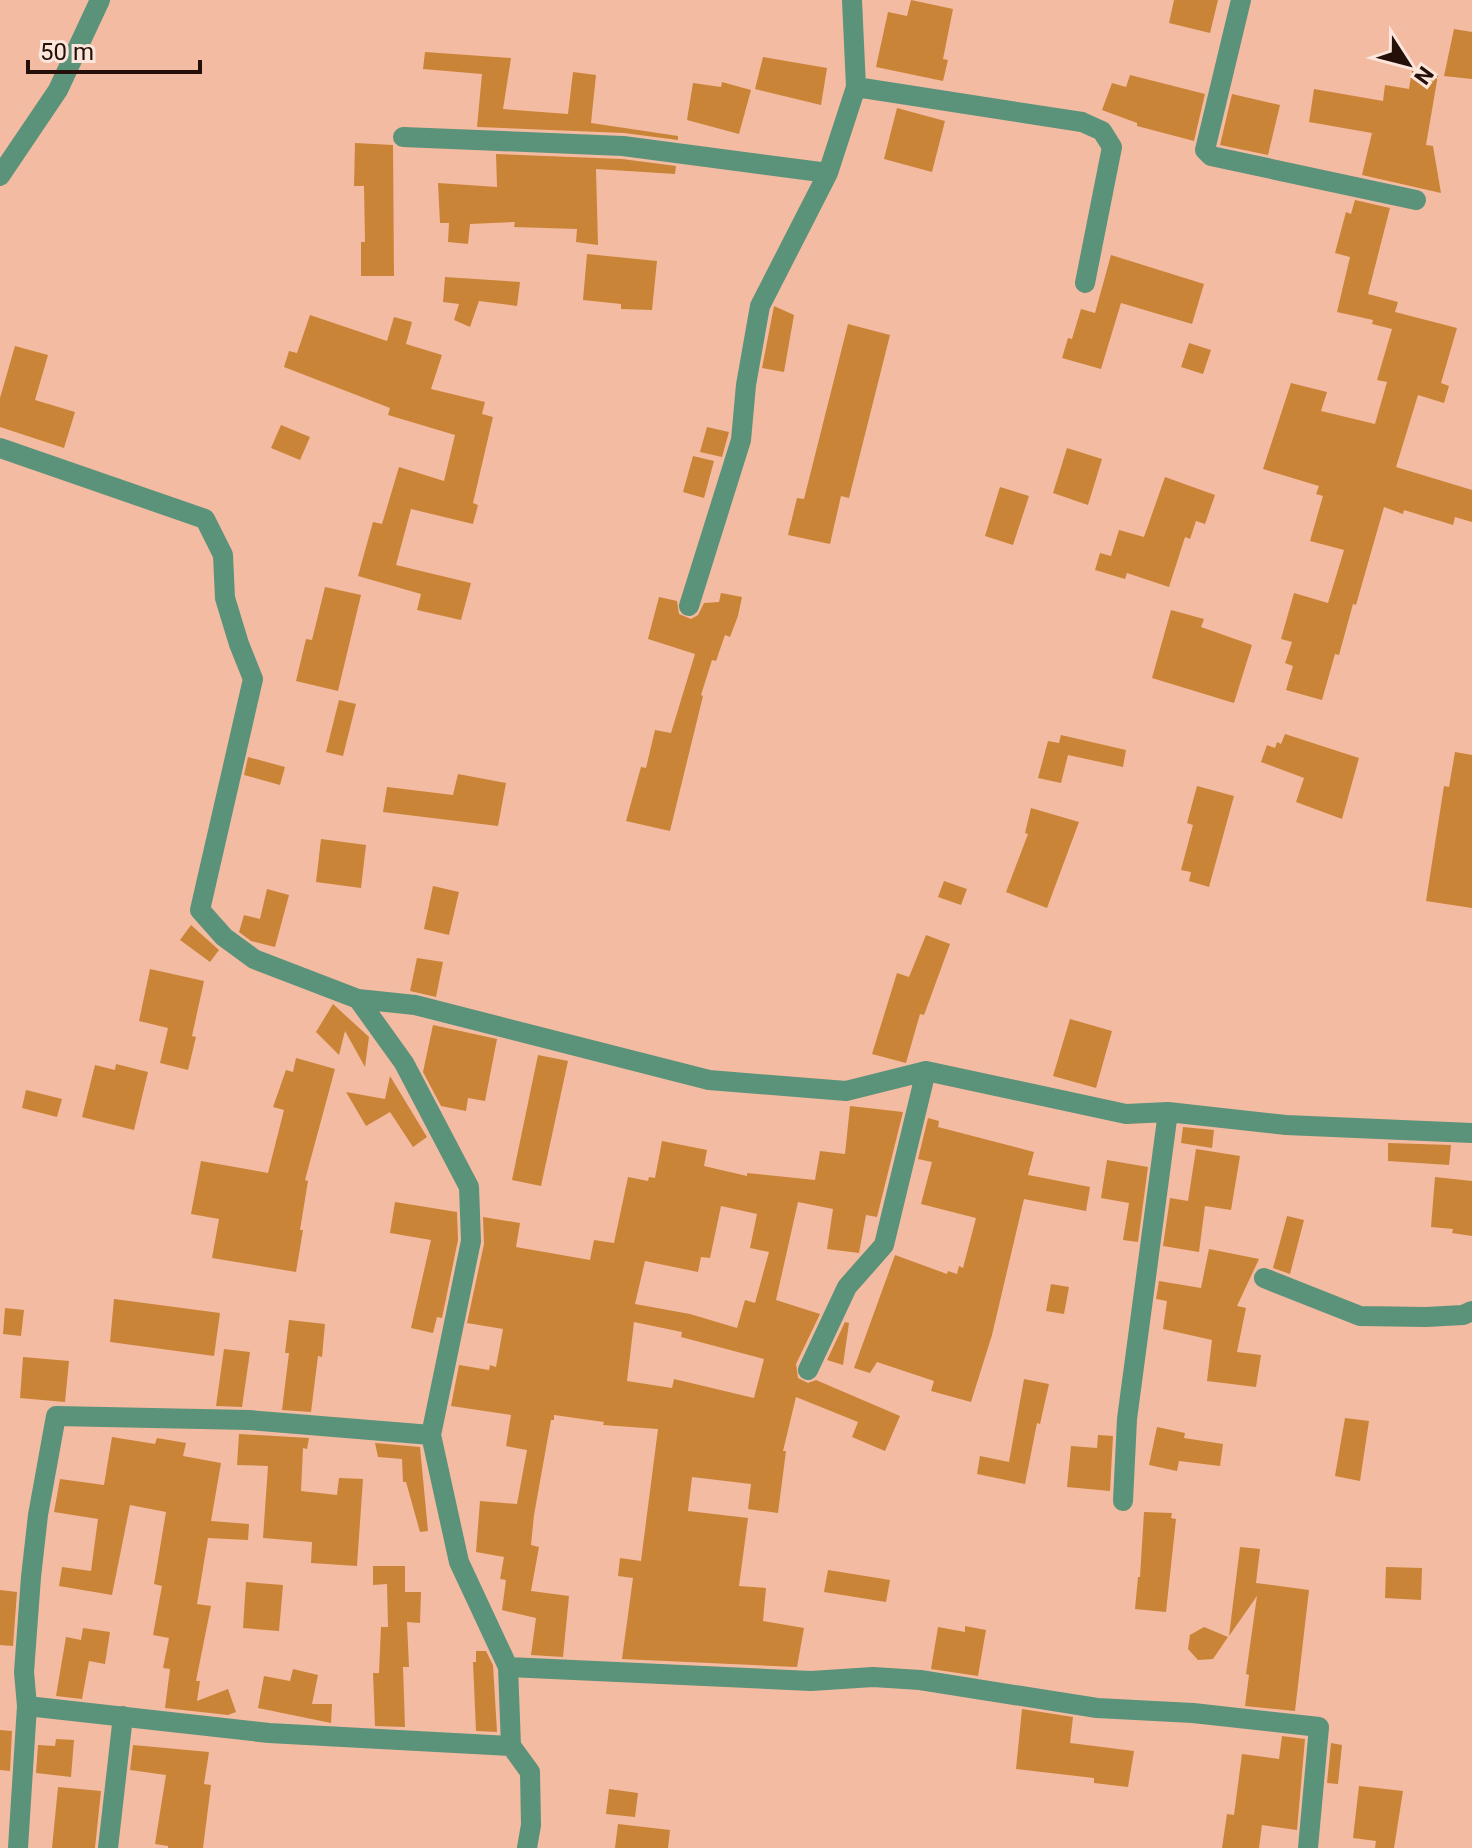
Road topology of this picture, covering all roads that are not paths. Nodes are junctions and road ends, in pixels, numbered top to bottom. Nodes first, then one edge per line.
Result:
1 (100, 0) edge
2 (852, 0) edge
3 (1241, 0) edge
4 (856, 87) junction
5 (403, 137) dead end
6 (828, 173) junction
7 (0, 176) edge
8 (1416, 200) dead end
9 (1085, 283) dead end
10 (0, 448) edge
11 (689, 606) dead end
12 (358, 999) junction
13 (926, 1071) junction
14 (1168, 1112) junction
15 (1472, 1133) edge
16 (1264, 1278) dead end
17 (1472, 1311) edge
18 (808, 1370) dead end
19 (431, 1435) junction
20 (1123, 1501) dead end
21 (508, 1667) junction
22 (27, 1706) junction
23 (123, 1716) junction
24 (511, 1746) junction
25 (18, 1848) edge
26 (108, 1848) edge
27 (527, 1848) edge
28 (1308, 1848) edge

1 - 7 street
2 - 4 street
3 - 8 street
4 - 6 street
4 - 9 street
5 - 6 street
6 - 11 street
10 - 12 street
12 - 13 street
12 - 19 street
13 - 14 street
13 - 18 street
14 - 15 street
14 - 20 street
16 - 17 street
19 - 21 street
19 - 22 street
21 - 24 street
21 - 28 street
22 - 23 street
22 - 25 street
23 - 24 street
23 - 26 street
24 - 27 street

